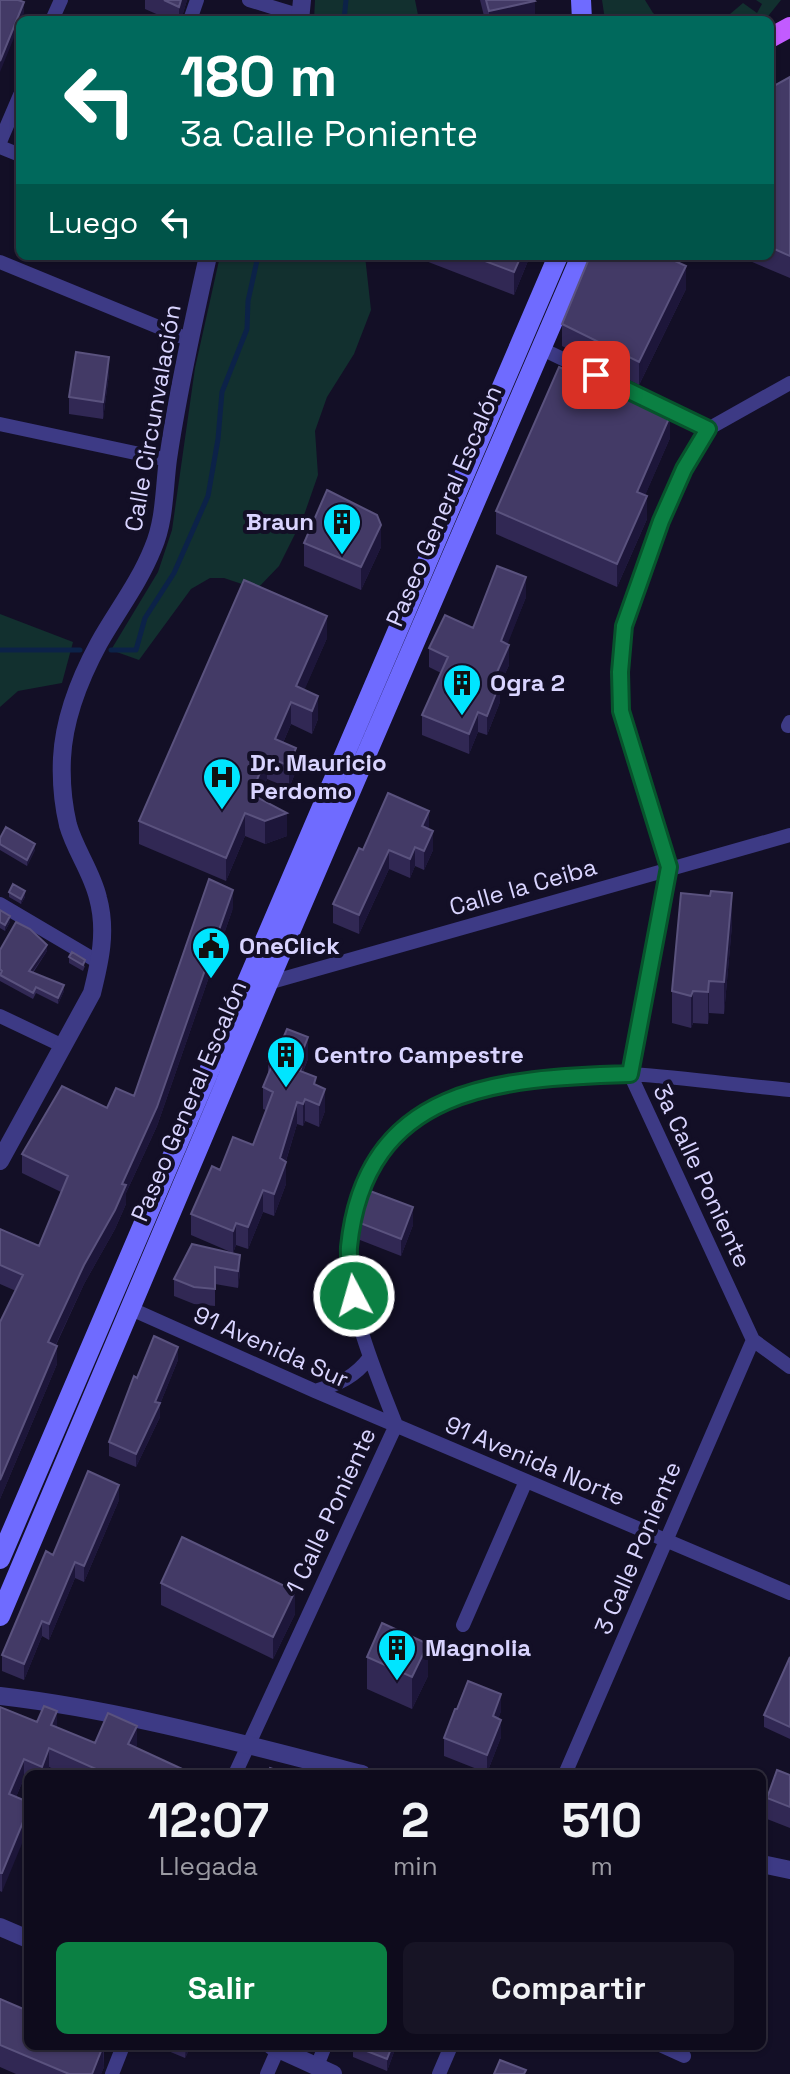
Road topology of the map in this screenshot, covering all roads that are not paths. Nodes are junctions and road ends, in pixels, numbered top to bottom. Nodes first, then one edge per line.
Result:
1 (249, 0) edge
2 (301, 12) edge
3 (790, 14) edge
4 (774, 33) edge
5 (16, 105) edge
6 (0, 144) edge
7 (207, 260) edge
8 (556, 260) edge
9 (579, 260) edge
10 (0, 262) edge
11 (190, 340) junction
12 (540, 348) junction
13 (790, 383) edge
14 (0, 424) edge
15 (708, 429) junction
16 (168, 460) junction
17 (790, 835) edge
18 (669, 867) junction
19 (0, 904) edge
20 (100, 963) junction
21 (268, 983) junction
22 (0, 1016) edge
23 (63, 1046) junction
24 (630, 1074) junction
25 (790, 1090) edge
26 (0, 1161) edge
27 (129, 1308) junction
28 (753, 1340) junction
29 (370, 1357) junction
30 (790, 1367) edge
31 (315, 1391) junction
32 (396, 1425) junction
33 (526, 1481) junction
34 (666, 1540) junction
35 (0, 1559) edge
36 (790, 1593) edge
37 (0, 1616) edge
38 (463, 1625) dead end
39 (0, 1696) edge
40 (247, 1745) junction
41 (237, 1770) edge
42 (346, 1770) edge
43 (567, 1770) edge
44 (766, 1865) edge
45 (790, 1870) edge
46 (0, 1927) edge
47 (24, 1937) edge
48 (121, 2050) edge
49 (274, 2050) edge
50 (282, 2050) edge
51 (449, 2050) edge
52 (671, 2050) edge
53 (684, 2056) dead end
54 (325, 2070) edge
55 (112, 2074) edge
56 (267, 2074) edge
57 (439, 2074) edge

1 - 2 street
3 - 4 main road
5 - 6 street
7 - 11 street, Calle Circunvalación
8 - 35 main road, Paseo General Escalón
9 - 12 main road, Paseo General Escalón
10 - 11 street
11 - 16 street, Calle Circunvalación
12 - 15 street
12 - 21 main road, Paseo General Escalón
13 - 15 street, 3a Calle Poniente
14 - 16 street
15 - 18 street, 3a Calle Poniente
16 - 20 street, Calle Circunvalación
17 - 18 street, Calle la Ceiba
18 - 21 street, Calle la Ceiba
18 - 24 street, 3a Calle Poniente
19 - 20 street
20 - 23 street, Calle Circunvalación
21 - 27 main road, Paseo General Escalón
22 - 23 street
23 - 26 street, Calle Circunvalación
24 - 25 street, 1 Calle Poniente
24 - 28 street, 3a Calle Poniente
24 - 29 street, 1 Calle Poniente
27 - 31 street, 91 Avenida Sur
27 - 37 main road, Paseo General Escalón
28 - 30 street
28 - 34 street, 3 Calle Poniente
29 - 31 street
29 - 32 street, 1 Calle Poniente
31 - 32 street, 91 Avenida Sur
32 - 33 street, 91 Avenida Norte
32 - 40 street, 1 Calle Poniente
33 - 34 street, 91 Avenida Norte
33 - 38 street
34 - 36 street, 91 Avenida Norte
34 - 43 street, 3 Calle Poniente
39 - 40 street
40 - 41 street, 1 Calle Poniente
40 - 42 street
44 - 45 street
46 - 47 street
48 - 55 street
49 - 56 street
50 - 54 street
51 - 57 street
52 - 53 street

